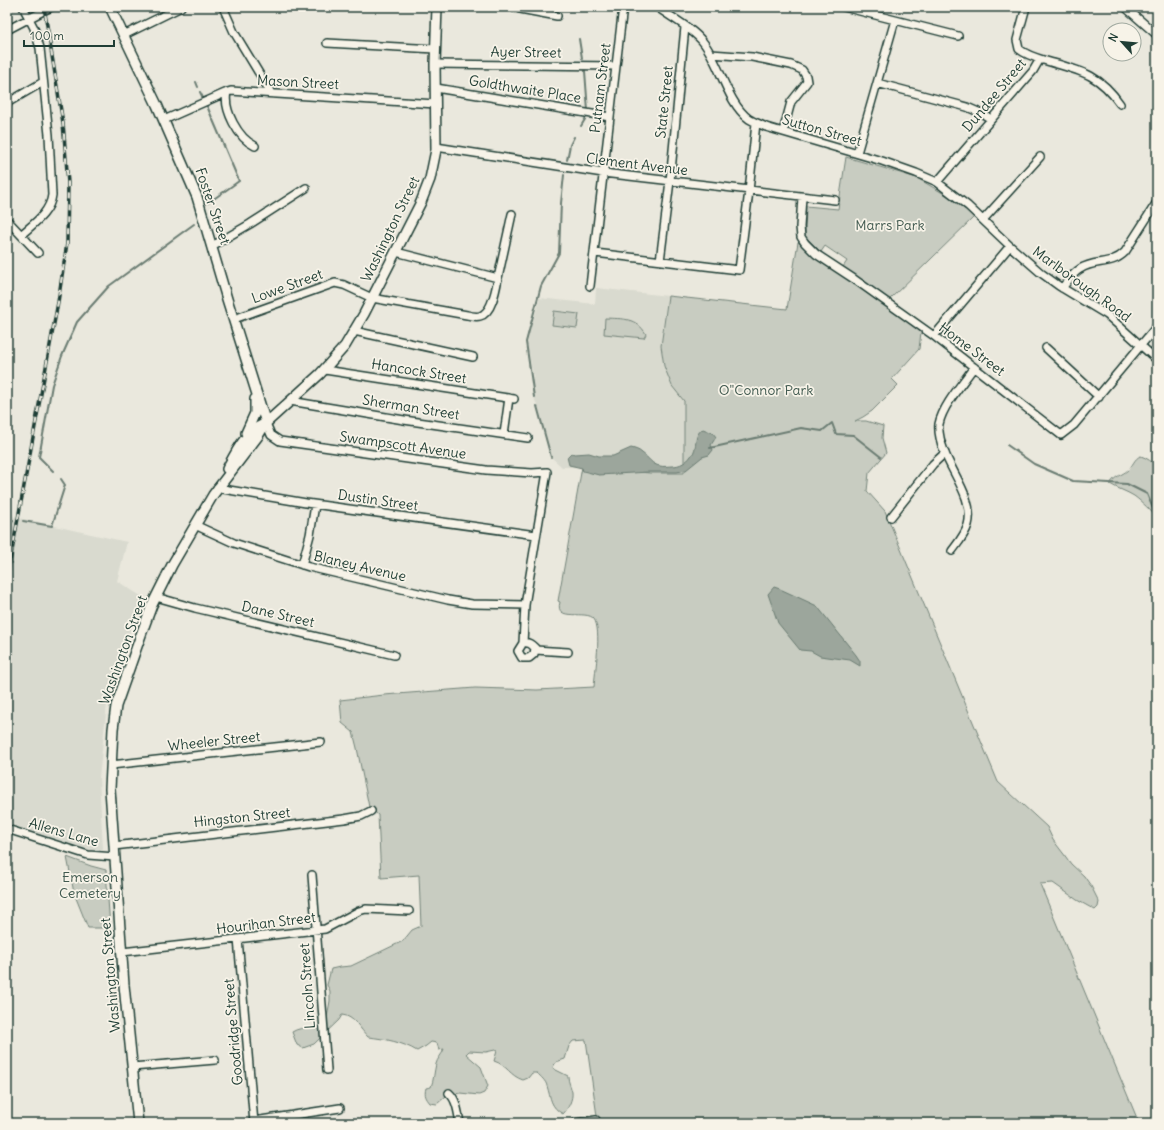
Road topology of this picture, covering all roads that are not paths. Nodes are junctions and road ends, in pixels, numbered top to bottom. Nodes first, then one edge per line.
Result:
1 (23, 7) edge
2 (51, 7) edge
3 (110, 7) edge
4 (181, 7) edge
5 (223, 7) edge
6 (437, 7) edge
7 (516, 7) edge
8 (623, 7) edge
9 (657, 7) edge
10 (844, 7) edge
11 (1026, 7) edge
12 (1125, 7) edge
13 (557, 16) dead end
14 (29, 18) junction
15 (895, 20) junction
16 (685, 26) junction
17 (7, 30) edge
18 (1155, 30) edge
19 (124, 35) junction
20 (958, 36) dead end
21 (327, 43) dead end
22 (435, 49) junction
23 (711, 54) junction
24 (1040, 59) junction
25 (435, 64) junction
26 (616, 66) junction
27 (43, 82) junction
28 (877, 83) junction
29 (436, 88) junction
30 (227, 92) junction
31 (271, 93) junction
32 (7, 103) edge
33 (436, 104) junction
34 (1120, 104) dead end
35 (610, 117) junction
36 (164, 120) junction
37 (991, 120) junction
38 (756, 123) junction
39 (783, 132) junction
40 (255, 146) dead end
41 (436, 147) junction
42 (857, 153) junction
43 (1040, 157) dead end
44 (603, 173) junction
45 (670, 181) junction
46 (937, 182) junction
47 (306, 188) dead end
48 (749, 191) junction
49 (802, 197) junction
50 (835, 200) dead end
51 (1157, 202) edge
52 (512, 214) dead end
53 (7, 220) edge
54 (983, 220) junction
55 (21, 235) junction
56 (212, 246) junction
57 (1010, 246) junction
58 (396, 252) junction
59 (38, 253) dead end
60 (595, 253) junction
61 (660, 261) junction
62 (498, 278) junction
63 (590, 286) dead end
64 (1062, 288) junction
65 (372, 298) junction
66 (234, 319) junction
67 (1157, 326) edge
68 (354, 331) junction
69 (934, 336) junction
70 (1141, 344) junction
71 (1046, 348) dead end
72 (473, 358) dead end
73 (1157, 360) edge
74 (974, 367) junction
75 (325, 370) junction
76 (254, 388) junction
77 (1098, 397) junction
78 (290, 401) junction
79 (266, 423) junction
80 (504, 434) junction
81 (528, 438) dead end
82 (241, 444) junction
83 (945, 453) junction
84 (217, 488) junction
85 (315, 504) junction
86 (891, 517) dead end
87 (195, 525) junction
88 (536, 535) junction
89 (952, 551) dead end
90 (302, 565) junction
91 (156, 597) junction
92 (525, 605) junction
93 (523, 643) junction
94 (535, 650) junction
95 (568, 652) dead end
96 (394, 655) dead end
97 (321, 742) dead end
98 (111, 765) junction
99 (371, 811) dead end
100 (7, 829) edge
101 (114, 846) junction
102 (115, 857) junction
103 (312, 875) dead end
104 (409, 911) dead end
105 (316, 930) junction
106 (238, 939) junction
107 (122, 952) junction
108 (215, 1060) dead end
109 (132, 1066) junction
110 (327, 1070) dead end
111 (449, 1093) dead end
112 (340, 1108) dead end
113 (596, 1120) dead end
114 (254, 1122) edge
115 (138, 1123) edge
116 (460, 1123) edge
117 (575, 1123) edge

1 - 14 street
2 - 14 street
3 - 19 main road, Foster Street
4 - 19 street
5 - 31 street
6 - 22 main road, Washington Street
7 - 13 street
8 - 26 street, Putnam Street
9 - 16 street, Sutton Street
10 - 15 street
11 - 24 street
12 - 18 street
14 - 17 street
14 - 27 street
15 - 20 street
15 - 28 street
16 - 23 street, Sutton Street
16 - 45 street, State Street
19 - 36 main road, Foster Street
21 - 22 street
22 - 25 main road, Washington Street
23 - 38 street, Sutton Street
23 - 39 street
24 - 34 street, Dundee Street
24 - 37 street, Dundee Street
25 - 26 street, Ayer Street
25 - 29 main road, Washington Street
26 - 35 street, Putnam Street
27 - 32 street
27 - 55 street
28 - 37 street
28 - 42 street
29 - 33 main road, Washington Street
29 - 35 street, Goldthwaite Place
30 - 31 street, Mason Street
30 - 36 street, Mason Street
30 - 40 street
31 - 33 street, Mason Street
33 - 41 main road, Washington Street
35 - 44 street, Putnam Street
36 - 56 main road, Foster Street
37 - 46 street, Dundee Street
38 - 39 street, Sutton Street
38 - 48 street
39 - 42 street, Sutton Street
41 - 44 street, Clement Avenue
41 - 58 main road, Washington Street
42 - 46 street, Sutton Street
43 - 54 street
44 - 45 street, Clement Avenue
44 - 60 street, Putnam Street
45 - 48 street, Clement Avenue
45 - 61 street, State Street
46 - 54 street, Sutton Street
47 - 56 street
48 - 49 street, Clement Avenue
48 - 61 street
49 - 50 street, Clement Avenue
49 - 69 street, Home Street
51 - 64 street
52 - 62 street
53 - 55 street
54 - 57 street, Sutton Street
55 - 59 street
56 - 66 main road, Foster Street
57 - 64 street, Marlborough Road
57 - 69 street
58 - 62 street
58 - 65 main road, Washington Street
60 - 61 street
60 - 63 street, Putnam Street
62 - 65 street, Lowe Street
64 - 70 street, Marlborough Road
65 - 66 street, Lowe Street
65 - 68 main road, Washington Street
66 - 76 main road, Foster Street
67 - 70 street, Home Street
68 - 72 street
68 - 75 main road, Washington Street
69 - 74 street, Home Street
70 - 73 street, Marlborough Road
70 - 77 street, Home Street
71 - 77 street
74 - 77 street, Home Street
74 - 83 street
75 - 78 main road, Washington Street
75 - 80 street, Hancock Street
76 - 79 main road, Foster Street
76 - 82 main road
78 - 79 main road, Washington Street
78 - 80 street, Sherman Street
79 - 82 main road, Washington Street
79 - 84 main road, Washington Street
79 - 88 street, Swampscott Avenue
80 - 81 street, Sherman Street
82 - 84 main road, Washington Street
83 - 86 street
83 - 89 street
84 - 85 street, Dustin Street
84 - 87 main road, Washington Street
85 - 88 street, Dustin Street
85 - 90 street
87 - 90 street, Blaney Avenue
87 - 91 main road, Washington Street
88 - 92 street
90 - 92 street, Blaney Avenue
91 - 96 street, Dane Street
91 - 98 main road, Washington Street
92 - 93 street
93 - 94 street
93 - 94 street
94 - 95 street
97 - 98 street, Wheeler Street
98 - 101 main road, Washington Street
99 - 101 street, Hingston Street
100 - 102 street, Allens Lane
101 - 102 main road, Washington Street
102 - 107 main road, Washington Street
103 - 105 street, Lincoln Street
104 - 105 street, Hourihan Street
105 - 106 street, Hourihan Street
105 - 110 street, Lincoln Street
106 - 107 street, Hourihan Street
106 - 114 street, Goodridge Street
107 - 109 main road, Washington Street
108 - 109 street
109 - 115 main road, Washington Street
111 - 116 street
112 - 114 street
113 - 117 street

